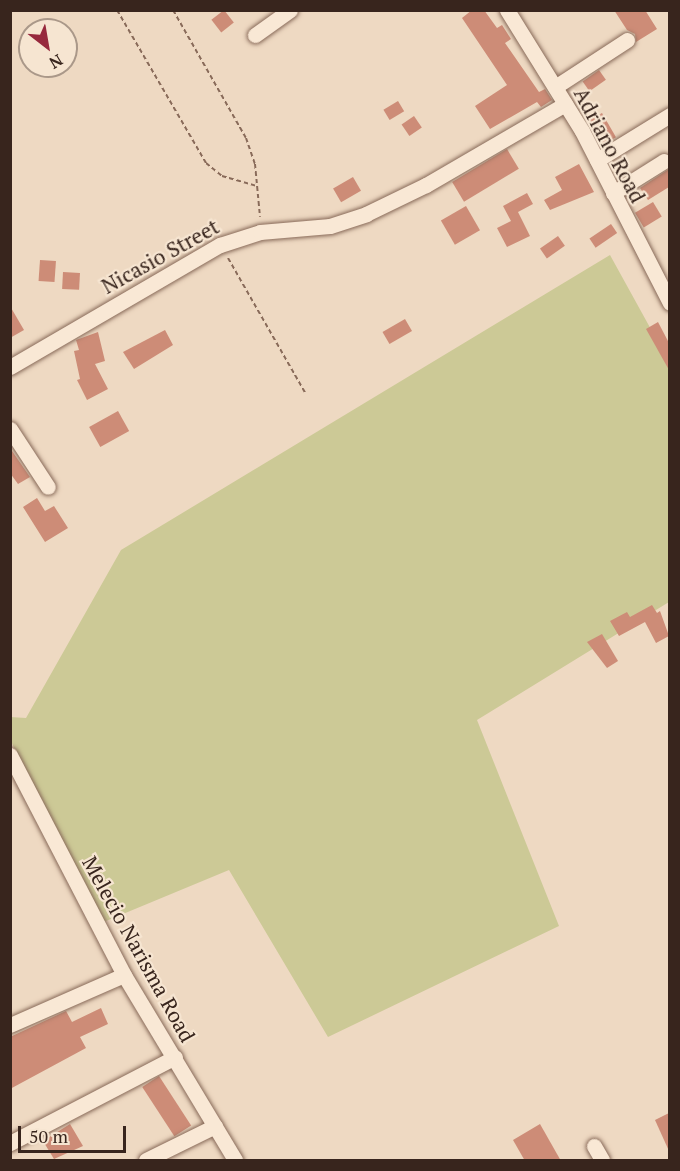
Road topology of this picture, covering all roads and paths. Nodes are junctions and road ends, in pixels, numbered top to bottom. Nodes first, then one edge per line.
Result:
1 (117, 10) edge
2 (173, 10) edge
3 (290, 10) edge
4 (507, 10) edge
5 (255, 35) dead end
6 (627, 40) dead end
7 (555, 87) junction
8 (565, 104) junction
9 (669, 115) edge
10 (597, 160) junction
11 (663, 161) dead end
12 (258, 186) junction
13 (613, 193) junction
14 (260, 232) junction
15 (220, 245) junction
16 (669, 303) edge
17 (10, 366) edge
18 (306, 394) dead end
19 (10, 429) edge
20 (48, 487) dead end
21 (10, 755) edge
22 (124, 975) junction
23 (10, 1025) edge
24 (175, 1057) junction
25 (215, 1126) junction
26 (10, 1143) edge
27 (594, 1146) dead end
28 (146, 1161) edge
29 (235, 1161) edge
30 (602, 1161) edge

1 - 12 path
2 - 12 path
3 - 5 street
4 - 7 street, Adriano Road
6 - 7 street
7 - 8 street, Adriano Road
8 - 10 street, Adriano Road
8 - 14 street, Nicasio Street
9 - 10 street
10 - 13 street, Adriano Road
11 - 13 street
12 - 14 path
13 - 16 street, Adriano Road
14 - 15 street, Nicasio Street
15 - 17 street, Nicasio Street
15 - 18 path
19 - 20 street
21 - 22 street, Melecio Narisma Road
22 - 23 street
22 - 24 street, Melecio Narisma Road
24 - 25 street, Melecio Narisma Road
24 - 26 street
25 - 28 street
25 - 29 street, Melecio Narisma Road
27 - 30 street

